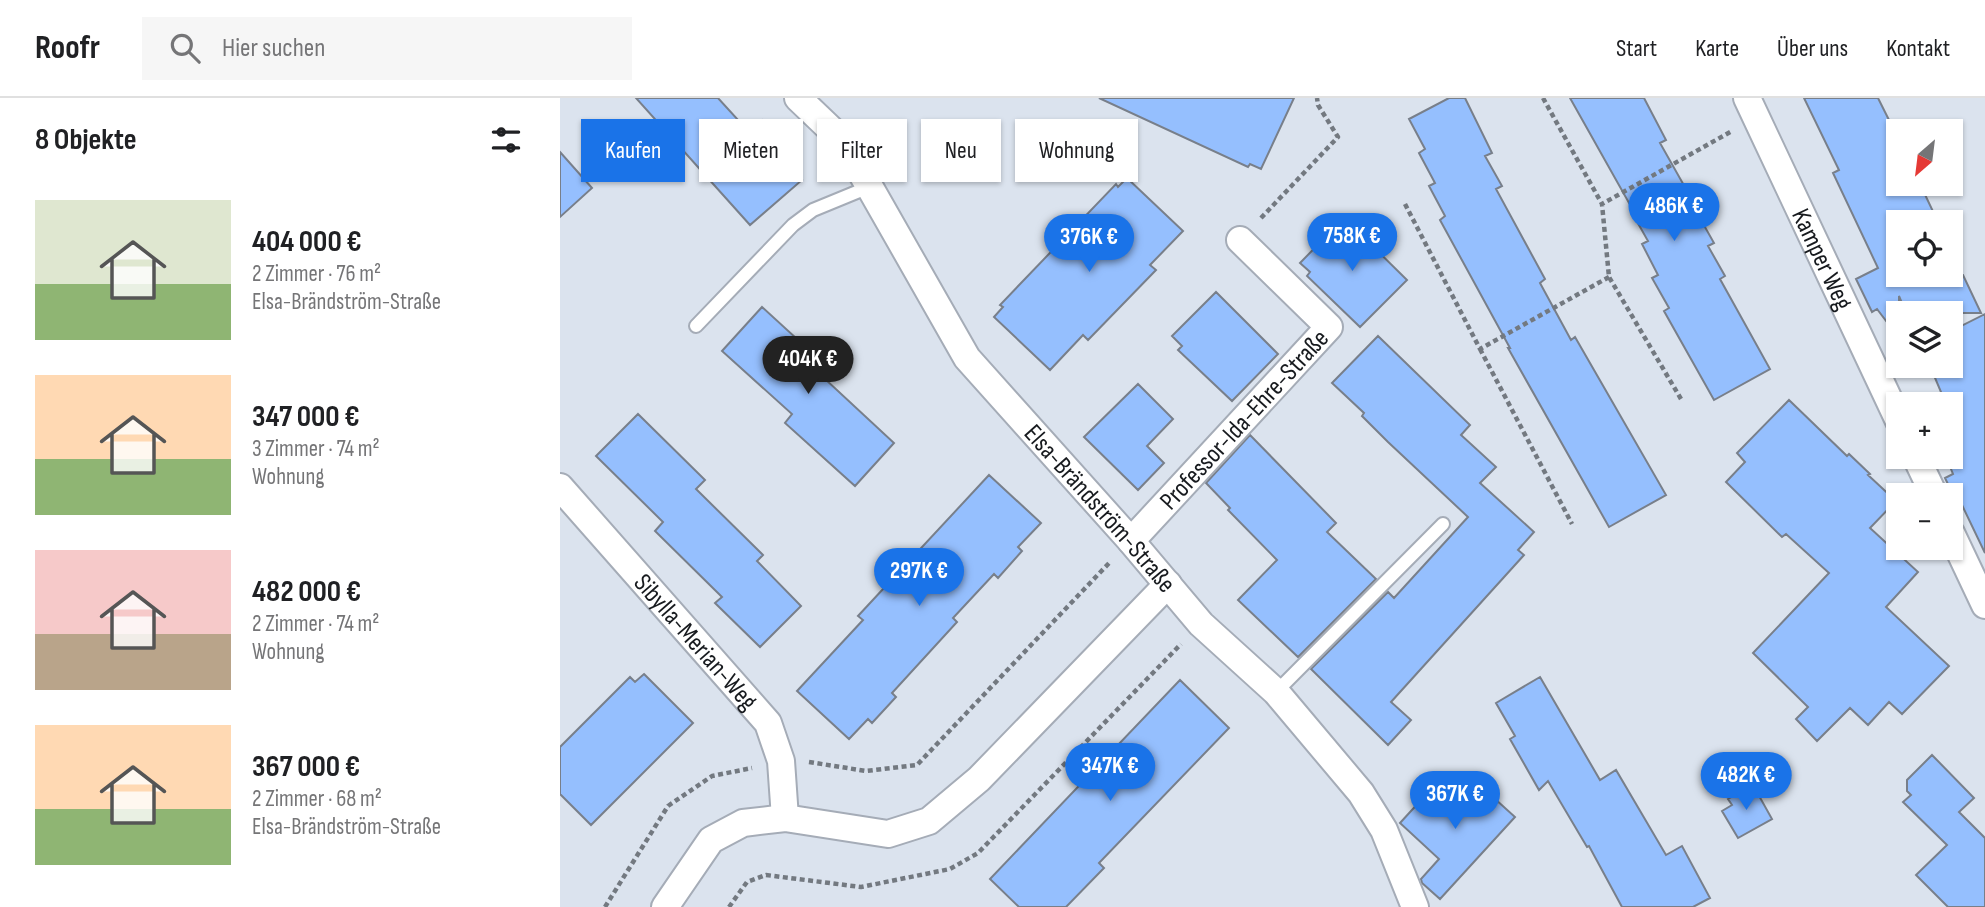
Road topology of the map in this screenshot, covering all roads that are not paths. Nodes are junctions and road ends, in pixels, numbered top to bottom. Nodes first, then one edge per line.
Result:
1 (798, 98) edge
2 (1752, 108) edge
3 (869, 187) junction
4 (1240, 240) road end
5 (696, 326) dead end
6 (1886, 393) edge
7 (560, 486) edge
8 (1443, 524) dead end
9 (1131, 541) junction
10 (1963, 558) edge
11 (1168, 584) junction
12 (1985, 605) edge
13 (1276, 692) junction
14 (785, 818) junction
15 (665, 907) edge
16 (1415, 907) edge

1 - 3 street, Elsa-Brändström-Straße
2 - 6 street, Kamper Weg
3 - 5 lane
3 - 9 street, Elsa-Brändström-Straße
4 - 9 street, Professor-Ida-Ehre-Straße
7 - 14 street, Sibylla-Merian-Weg
8 - 13 lane
9 - 11 street, Elsa-Brändström-Straße
10 - 12 street
11 - 13 street, Elsa-Brändström-Straße
11 - 14 street
13 - 16 street, Elsa-Brändström-Straße
14 - 15 street

